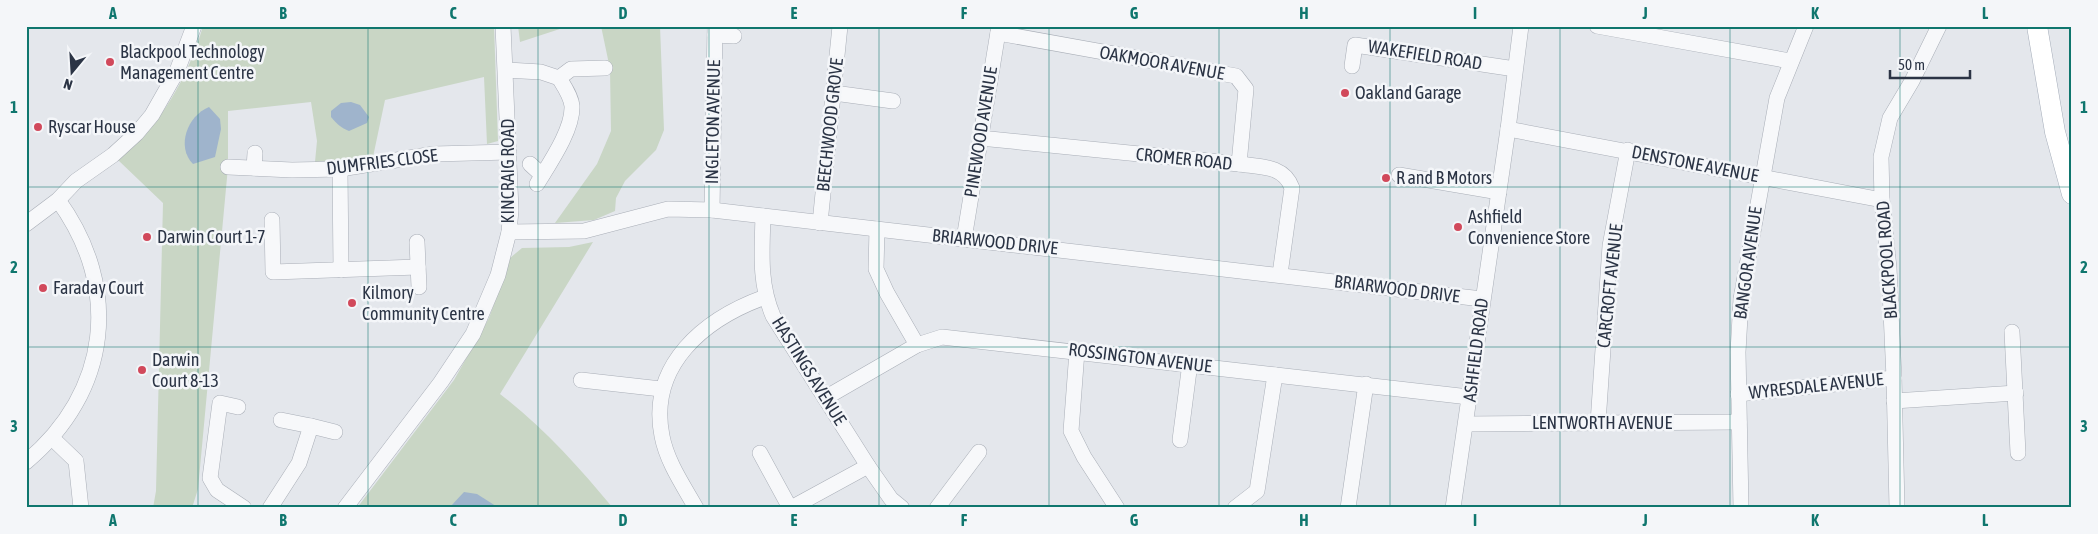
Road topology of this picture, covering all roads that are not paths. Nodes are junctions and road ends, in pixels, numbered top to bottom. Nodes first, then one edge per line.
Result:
1 (194, 26) edge
2 (504, 26) edge
3 (840, 26) edge
4 (1521, 26) edge
5 (1597, 26) edge
6 (1806, 26) edge
7 (1939, 26) edge
8 (2037, 26) edge
9 (998, 30) edge
10 (715, 31) edge
11 (734, 36) dead end
12 (1790, 61) junction
13 (1352, 66) dead end
14 (605, 68) dead end
15 (1515, 69) junction
16 (506, 70) junction
17 (559, 78) junction
18 (834, 92) junction
19 (893, 100) dead end
20 (1508, 129) junction
21 (980, 138) junction
22 (1628, 150) junction
23 (509, 152) junction
24 (255, 153) dead end
25 (530, 164) dead end
26 (1239, 164) junction
27 (228, 167) dead end
28 (254, 168) junction
29 (340, 169) junction
30 (1399, 175) dead end
31 (1762, 177) junction
32 (1499, 192) junction
33 (2072, 194) edge
34 (58, 200) junction
35 (1882, 200) junction
36 (712, 210) junction
37 (763, 216) junction
38 (272, 220) dead end
39 (820, 223) junction
40 (26, 224) edge
41 (876, 229) junction
42 (509, 232) junction
43 (964, 239) junction
44 (417, 242) dead end
45 (418, 266) junction
46 (341, 270) junction
47 (1280, 274) junction
48 (419, 287) dead end
49 (765, 297) junction
50 (1482, 299) junction
51 (2011, 332) dead end
52 (918, 345) junction
53 (1077, 351) junction
54 (1190, 363) junction
55 (1275, 375) junction
56 (1894, 378) junction
57 (581, 380) dead end
58 (1366, 384) junction
59 (661, 389) junction
60 (2016, 392) junction
61 (1738, 394) junction
62 (1470, 397) junction
63 (825, 398) junction
64 (1894, 401) junction
65 (238, 407) dead end
66 (282, 420) dead end
67 (1739, 422) junction
68 (1598, 423) junction
69 (1466, 424) junction
70 (310, 426) junction
71 (335, 432) dead end
72 (1177, 432) dead end
73 (52, 438) junction
74 (979, 452) dead end
75 (760, 453) dead end
76 (2018, 453) dead end
77 (26, 462) edge
78 (868, 466) junction
79 (81, 508) edge
80 (244, 508) edge
81 (270, 508) edge
82 (346, 508) edge
83 (696, 508) edge
84 (791, 508) edge
85 (902, 508) edge
86 (937, 508) edge
87 (1118, 508) edge
88 (1235, 508) edge
89 (1348, 508) edge
90 (1453, 508) edge
91 (1741, 508) edge
92 (1897, 508) edge

1 - 34 street
2 - 16 street, KINCRAIG ROAD
3 - 18 street, BEECHWOOD GROVE
4 - 15 street, ASHFIELD ROAD
5 - 12 street
6 - 12 street, BANGOR AVENUE
7 - 35 street, BLACKPOOL ROAD
8 - 33 main road
9 - 21 street, PINEWOOD AVENUE
9 - 26 street, OAKMOOR AVENUE
10 - 11 street, INGLETON AVENUE
10 - 36 street, INGLETON AVENUE
12 - 31 street, BANGOR AVENUE
13 - 15 street, WAKEFIELD ROAD
14 - 17 street
15 - 20 street, ASHFIELD ROAD
16 - 17 street
16 - 23 street, KINCRAIG ROAD
17 - 25 street
18 - 19 street
18 - 39 street, BEECHWOOD GROVE
20 - 22 street, DENSTONE AVENUE
20 - 32 street, ASHFIELD ROAD
21 - 26 street, CROMER ROAD
21 - 43 street, PINEWOOD AVENUE
22 - 31 street, DENSTONE AVENUE
22 - 68 street, CARCROFT AVENUE
23 - 29 street, DUMFRIES CLOSE
23 - 42 street, KINCRAIG ROAD
24 - 28 street
26 - 47 street, CROMER ROAD
27 - 28 street, DUMFRIES CLOSE
28 - 29 street, DUMFRIES CLOSE
29 - 46 street
30 - 32 street
31 - 35 street, DENSTONE AVENUE
31 - 61 street, BANGOR AVENUE
32 - 50 street, ASHFIELD ROAD
34 - 40 street
34 - 73 street
35 - 56 street, BLACKPOOL ROAD
36 - 37 street, BRIARWOOD DRIVE
36 - 42 street, BRIARWOOD DRIVE
37 - 39 street, BRIARWOOD DRIVE
37 - 49 street, HASTINGS AVENUE
38 - 46 street
39 - 41 street, BRIARWOOD DRIVE
41 - 43 street, BRIARWOOD DRIVE
41 - 52 street
42 - 82 street, KINCRAIG ROAD
43 - 47 street, BRIARWOOD DRIVE
44 - 45 street
45 - 46 street
45 - 48 street
47 - 50 street, BRIARWOOD DRIVE
49 - 59 street
49 - 63 street, HASTINGS AVENUE
50 - 62 street, ASHFIELD ROAD
51 - 60 street
52 - 53 street, ROSSINGTON AVENUE
52 - 63 street, ROSSINGTON AVENUE
53 - 54 street, ROSSINGTON AVENUE
53 - 87 street
54 - 55 street, ROSSINGTON AVENUE
54 - 72 street
55 - 58 street, ROSSINGTON AVENUE
55 - 88 street
56 - 61 street, WYRESDALE AVENUE
56 - 64 street, BLACKPOOL ROAD
57 - 59 street
58 - 62 street, ROSSINGTON AVENUE
58 - 89 street
59 - 83 street
60 - 64 street
60 - 76 street
61 - 67 street, BANGOR AVENUE
62 - 69 street, ASHFIELD ROAD
63 - 78 street, HASTINGS AVENUE
64 - 92 street, BLACKPOOL ROAD
65 - 80 street
66 - 70 street
67 - 68 street, LENTWORTH AVENUE
67 - 91 street, BANGOR AVENUE
68 - 69 street, LENTWORTH AVENUE
69 - 90 street, ASHFIELD ROAD
70 - 71 street
70 - 81 street
73 - 77 street
73 - 79 street
74 - 86 street
75 - 84 street
78 - 84 street
78 - 85 street, HASTINGS AVENUE

